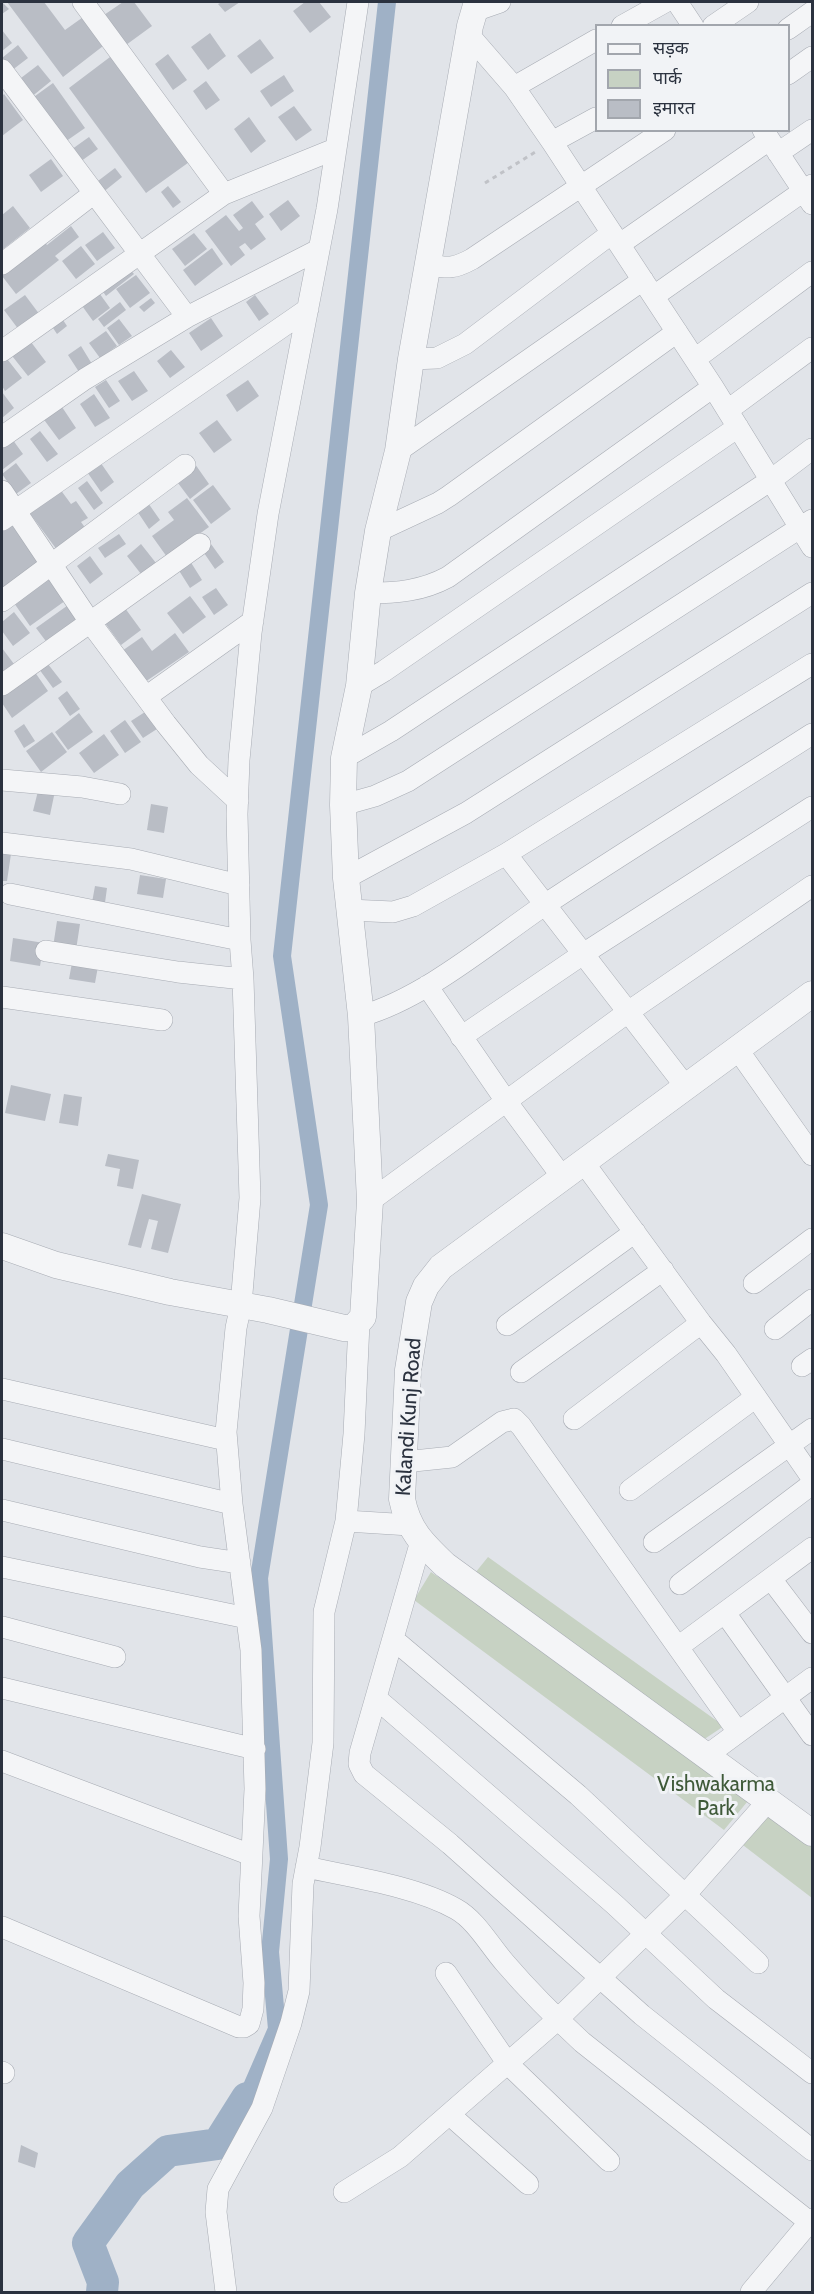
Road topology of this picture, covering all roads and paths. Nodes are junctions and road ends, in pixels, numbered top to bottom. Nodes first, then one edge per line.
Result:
1 (83, 2) edge
2 (358, 2) edge
3 (500, 2) edge
4 (665, 2) edge
5 (677, 2) edge
6 (748, 2) edge
7 (813, 12) edge
8 (473, 15) edge
9 (626, 24) edge
10 (692, 24) edge
11 (716, 24) edge
12 (790, 28) edge
13 (595, 41) edge
14 (813, 57) edge
15 (2, 70) edge
16 (790, 73) edge
17 (514, 87) junction
18 (595, 119) edge
19 (813, 129) edge
20 (662, 132) edge
21 (770, 141) edge
22 (552, 142) junction
23 (335, 149) junction
24 (485, 183) dead end
25 (581, 185) junction
26 (93, 194) junction
27 (224, 194) junction
28 (810, 194) edge
29 (616, 238) junction
30 (318, 250) junction
31 (137, 253) junction
32 (2, 264) edge
33 (428, 265) junction
34 (813, 272) edge
35 (649, 288) junction
36 (308, 309) junction
37 (187, 317) junction
38 (677, 332) junction
39 (813, 348) edge
40 (2, 351) edge
41 (411, 358) junction
42 (695, 359) junction
43 (713, 387) junction
44 (733, 419) junction
45 (2, 437) edge
46 (813, 449) edge
47 (398, 451) junction
48 (185, 465) dead end
49 (771, 480) junction
50 (2, 491) edge
51 (8, 516) edge
52 (807, 524) edge
53 (378, 531) junction
54 (200, 544) dead end
55 (813, 547) edge
56 (51, 564) junction
57 (368, 593) junction
58 (813, 593) edge
59 (2, 601) edge
60 (253, 621) junction
61 (90, 622) junction
62 (813, 664) edge
63 (2, 685) edge
64 (359, 686) junction
65 (146, 697) junction
66 (813, 734) edge
67 (344, 758) junction
68 (2, 780) edge
69 (120, 795) dead end
70 (238, 801) junction
71 (343, 806) junction
72 (813, 807) edge
73 (2, 843) edge
74 (506, 854) junction
75 (346, 878) junction
76 (239, 885) junction
77 (813, 886) edge
78 (10, 894) dead end
79 (545, 905) junction
80 (349, 910) junction
81 (240, 940) junction
82 (46, 951) dead end
83 (583, 954) junction
84 (243, 979) junction
85 (426, 986) junction
86 (813, 994) edge
87 (2, 997) edge
88 (628, 1012) junction
89 (361, 1016) junction
90 (162, 1020) dead end
91 (461, 1037) junction
92 (738, 1050) junction
93 (686, 1088) junction
94 (506, 1101) junction
95 (805, 1128) edge
96 (813, 1155) edge
97 (584, 1164) junction
98 (563, 1178) junction
99 (370, 1201) junction
100 (635, 1232) junction
101 (813, 1239) edge
102 (2, 1246) edge
103 (663, 1270) junction
104 (754, 1283) dead end
105 (813, 1300) edge
106 (241, 1305) junction
107 (359, 1323) junction
108 (701, 1323) junction
109 (507, 1325) dead end
110 (775, 1329) dead end
111 (521, 1372) dead end
112 (2, 1389) edge
113 (756, 1397) junction
114 (574, 1419) dead end
115 (813, 1429) edge
116 (226, 1440) junction
117 (789, 1445) junction
118 (2, 1449) edge
119 (404, 1462) junction
120 (813, 1478) edge
121 (813, 1484) edge
122 (630, 1490) dead end
123 (232, 1504) junction
124 (2, 1510) edge
125 (346, 1521) junction
126 (415, 1533) junction
127 (654, 1542) dead end
128 (813, 1548) edge
129 (240, 1563) junction
130 (2, 1567) edge
131 (771, 1579) junction
132 (680, 1584) dead end
133 (725, 1613) junction
134 (247, 1618) junction
135 (2, 1627) edge
136 (813, 1633) edge
137 (393, 1639) junction
138 (678, 1647) junction
139 (115, 1657) dead end
140 (813, 1678) edge
141 (2, 1688) edge
142 (785, 1698) junction
143 (377, 1699) junction
144 (738, 1732) junction
145 (813, 1735) edge
146 (255, 1749) junction
147 (706, 1756) junction
148 (2, 1761) edge
149 (768, 1800) junction
150 (813, 1833) edge
151 (251, 1855) junction
152 (306, 1867) junction
153 (685, 1895) junction
154 (2, 1927) edge
155 (645, 1934) junction
156 (758, 1963) dead end
157 (446, 1972) dead end
158 (599, 1978) junction
159 (557, 2020) junction
160 (508, 2064) junction
161 (813, 2073) edge
162 (450, 2115) junction
163 (813, 2150) edge
164 (609, 2161) dead end
165 (528, 2184) dead end
166 (344, 2192) dead end
167 (812, 2221) edge
168 (226, 2292) edge
169 (751, 2292) edge

1 - 27 street
2 - 23 street
3 - 8 street
4 - 9 street
5 - 10 street
6 - 11 street
7 - 12 street
8 - 17 street
8 - 33 street
13 - 17 street
14 - 16 street
15 - 26 street
17 - 22 street
18 - 22 street
19 - 21 street
20 - 25 street
21 - 28 street
21 - 29 street
22 - 24 path
22 - 25 street
23 - 27 street
23 - 30 street
25 - 29 street
25 - 33 street
26 - 31 street
26 - 32 street
27 - 31 street
28 - 35 street
29 - 35 street
29 - 41 street
30 - 36 street
30 - 37 street
31 - 37 street
31 - 40 street
33 - 41 street
34 - 42 street
35 - 38 street
35 - 47 street
36 - 51 street
36 - 60 street
37 - 45 street
38 - 42 street
38 - 53 street
39 - 44 street
41 - 47 street
42 - 43 street
43 - 44 street
43 - 57 street
44 - 49 street
44 - 64 street
46 - 49 street
47 - 53 street
48 - 56 street
49 - 52 street
49 - 67 street
50 - 51 street
51 - 56 street
52 - 55 street
52 - 71 street
53 - 57 street
54 - 61 street
56 - 59 street
56 - 61 street
57 - 64 street
58 - 75 street
60 - 65 street
60 - 70 street
61 - 63 street
61 - 65 street
62 - 74 street
64 - 67 street
65 - 70 street
66 - 79 street
67 - 71 street
68 - 69 street
70 - 76 street
71 - 75 street
72 - 83 street
73 - 76 street
74 - 79 street
74 - 80 street
75 - 80 street
76 - 81 street
77 - 88 street
78 - 81 street
79 - 83 street
79 - 85 street
80 - 89 street
81 - 84 street
82 - 84 street
83 - 88 street
83 - 91 street
84 - 106 street
85 - 89 street
85 - 91 street
86 - 92 street, Kalandi Kunj Road
87 - 90 street
88 - 93 street
88 - 94 street
89 - 99 street
91 - 94 street
92 - 93 street, Kalandi Kunj Road
92 - 95 street
93 - 97 street, Kalandi Kunj Road
94 - 98 street
94 - 99 street
95 - 96 street
97 - 98 street, Kalandi Kunj Road
97 - 100 street
98 - 119 street, Kalandi Kunj Road
99 - 107 street
100 - 103 street
100 - 109 street
101 - 104 street
102 - 106 street
103 - 108 street
103 - 111 street
105 - 110 street
106 - 107 street
106 - 116 street
107 - 125 street
108 - 113 street
108 - 114 street
112 - 116 street
113 - 117 street
113 - 122 street
115 - 117 street
116 - 123 street
117 - 120 street
117 - 127 street
118 - 123 street
119 - 126 street, Kalandi Kunj Road
119 - 138 street
121 - 132 street
123 - 129 street
124 - 129 street
125 - 126 street
125 - 152 street
126 - 137 street
126 - 147 street
128 - 131 street
129 - 134 street
130 - 134 street
131 - 133 street
131 - 136 street
133 - 138 street
133 - 142 street
134 - 146 street
135 - 139 street
137 - 143 street
137 - 153 street
138 - 144 street
140 - 142 street
141 - 146 street
142 - 144 street
142 - 145 street
143 - 155 street
143 - 158 street
144 - 147 street
146 - 151 street
147 - 149 street
148 - 151 street
149 - 150 street
149 - 153 street
151 - 154 street
152 - 159 street
152 - 168 street
153 - 155 street
153 - 156 street
155 - 158 street
155 - 161 street
157 - 160 street
158 - 159 street
158 - 163 street
159 - 160 street
159 - 167 street
160 - 162 street
160 - 164 street
162 - 165 street
162 - 166 street
167 - 169 street

